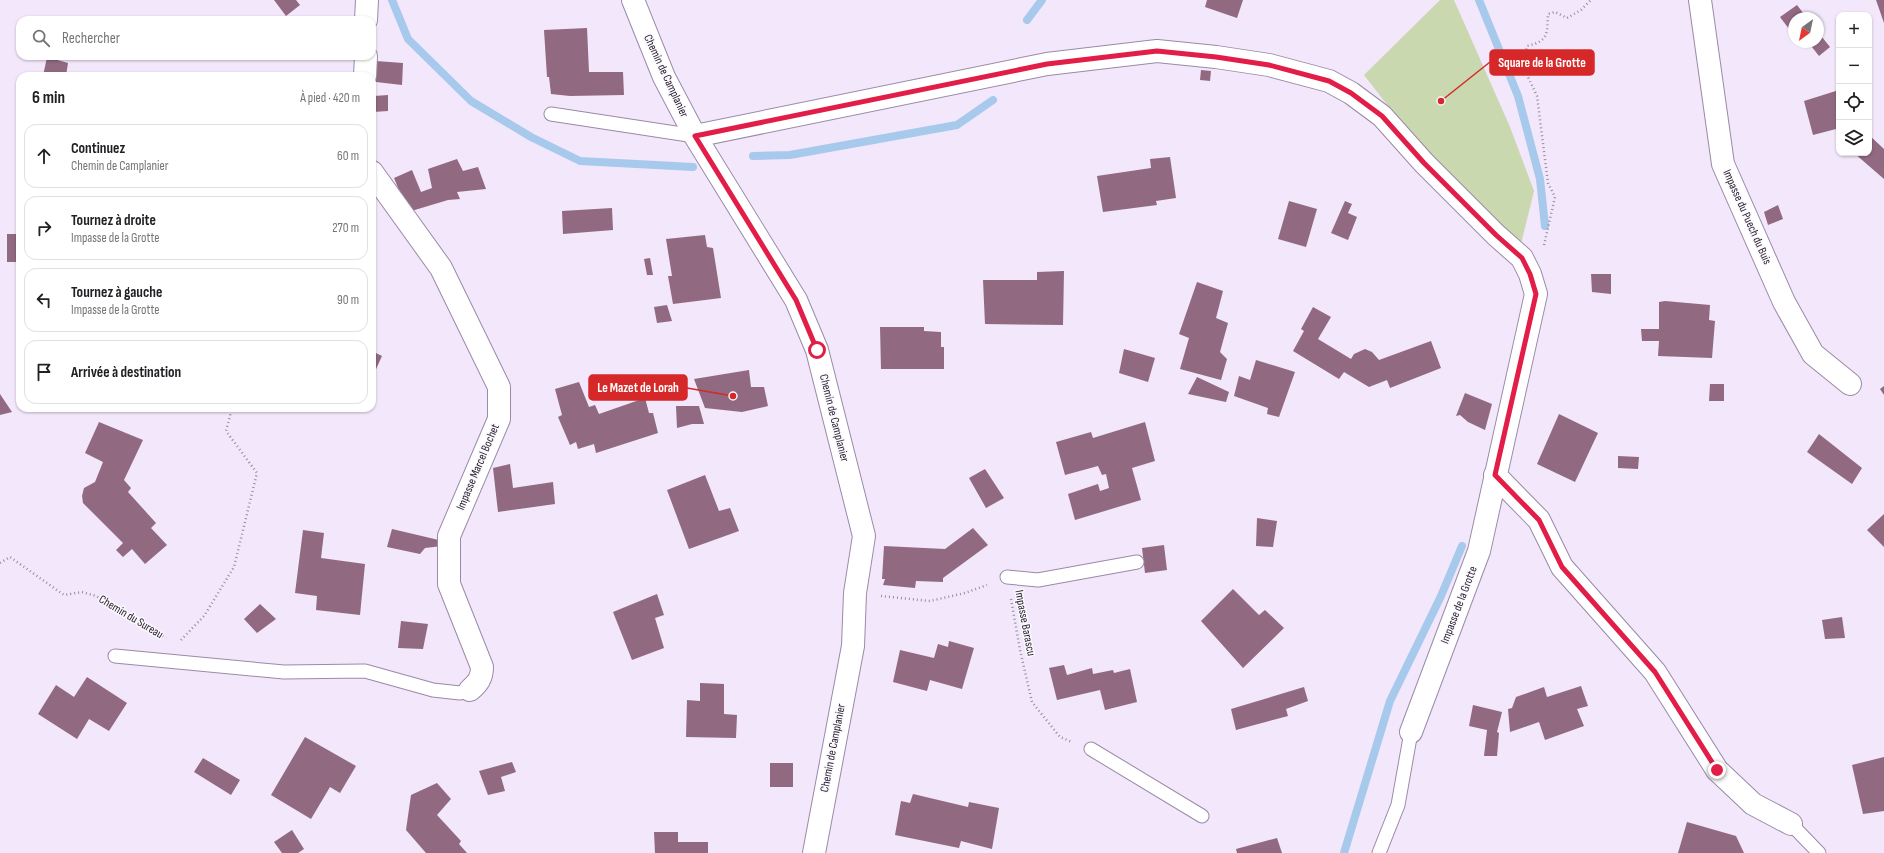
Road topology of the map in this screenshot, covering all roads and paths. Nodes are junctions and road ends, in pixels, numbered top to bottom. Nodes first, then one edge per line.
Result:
1 (367, 0) edge
2 (633, 0) edge
3 (1591, 0) edge
4 (1700, 0) edge
5 (366, 16) edge
6 (366, 60) edge
7 (365, 72) edge
8 (551, 114) dead end
9 (695, 136) junction
10 (376, 178) edge
11 (1522, 258) junction
12 (1850, 384) dead end
13 (231, 412) edge
14 (1495, 475) junction
15 (1136, 562) dead end
16 (0, 563) edge
17 (1007, 577) junction
18 (854, 593) junction
19 (168, 639) dead end
20 (178, 641) dead end
21 (115, 656) dead end
22 (470, 690) joint
23 (1411, 732) joint
24 (1091, 750) joint
25 (1202, 816) dead end
26 (1791, 824) joint
27 (814, 853) edge
28 (1379, 853) edge
29 (1819, 853) edge

1 - 5 street
2 - 9 street, Chemin de Camplanier
3 - 11 path
4 - 12 street, Impasse du Puech du Buis
6 - 7 street
8 - 9 lane
9 - 11 street, Impasse de la Grotte
9 - 18 street, Chemin de Camplanier
10 - 22 street, Impasse Marcel Bochet
11 - 14 street, Impasse de la Grotte
13 - 20 path, Chemin du Sureau
14 - 23 street, Impasse de la Grotte
14 - 26 street
15 - 17 lane
16 - 19 path, Chemin du Sureau
17 - 18 path, Impasse Barascu
17 - 24 path, Impasse Barascu
18 - 27 street, Chemin de Camplanier
21 - 22 lane
23 - 28 lane
24 - 25 lane
26 - 29 lane

